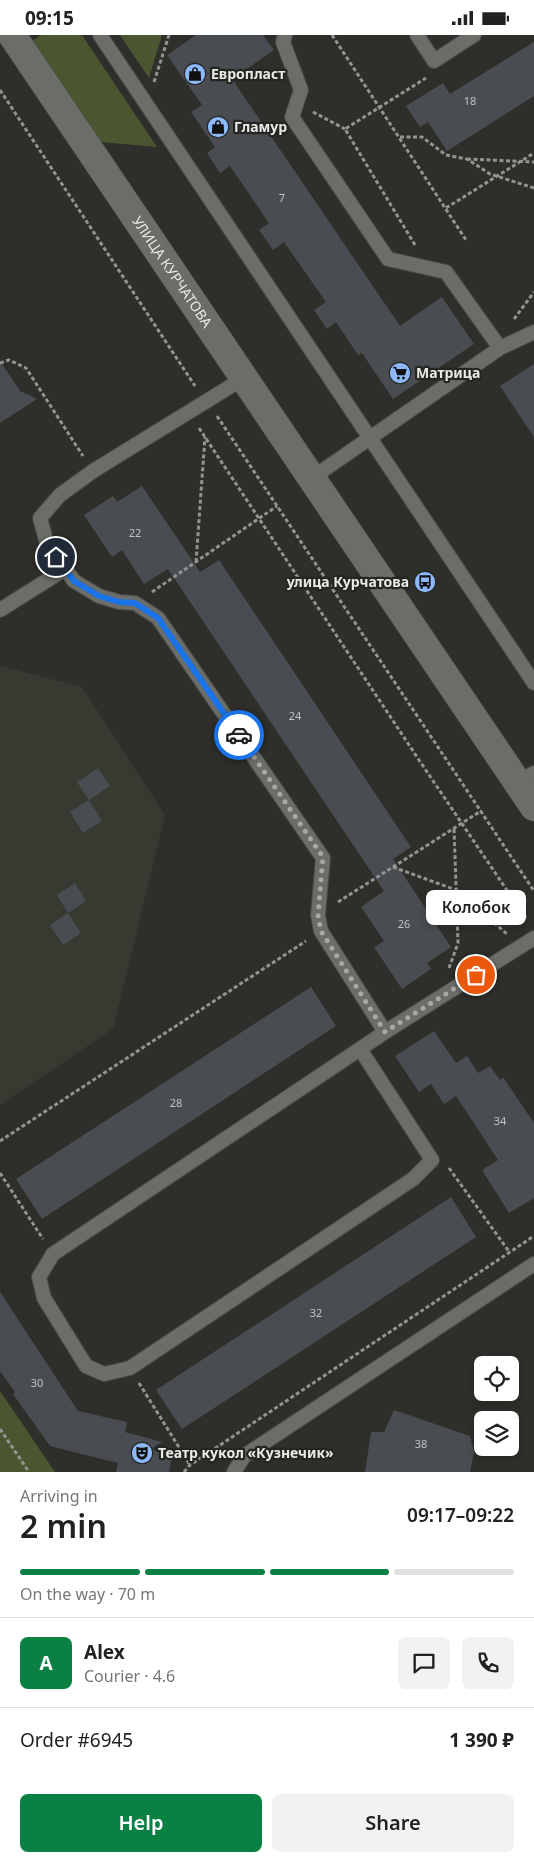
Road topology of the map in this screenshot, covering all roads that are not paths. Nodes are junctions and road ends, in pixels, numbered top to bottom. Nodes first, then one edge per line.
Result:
1 (12, 35) edge
2 (100, 35) edge
3 (285, 35) edge
4 (417, 35) edge
5 (474, 35) edge
6 (534, 332) edge
7 (500, 348) junction
8 (244, 378) junction
9 (370, 438) junction
10 (312, 478) junction
11 (65, 569) junction
12 (0, 610) edge
13 (534, 683) edge
14 (526, 778) edge
15 (534, 807) edge
16 (534, 938) edge
17 (385, 1032) junction
18 (360, 1049) junction
19 (534, 1264) edge
20 (234, 1472) edge

1 - 8 street, УЛИЦА КУРЧАТОВА
2 - 9 lane
3 - 7 lane
4 - 5 lane
6 - 7 lane
7 - 9 lane
8 - 10 street, УЛИЦА КУРЧАТОВА
8 - 11 lane
9 - 10 lane
9 - 13 lane
10 - 14 street, УЛИЦА КУРЧАТОВА
11 - 12 lane
11 - 17 lane
14 - 15 street, УЛИЦА КУРЧАТОВА
16 - 17 lane
17 - 18 lane
18 - 18 lane
19 - 20 lane

